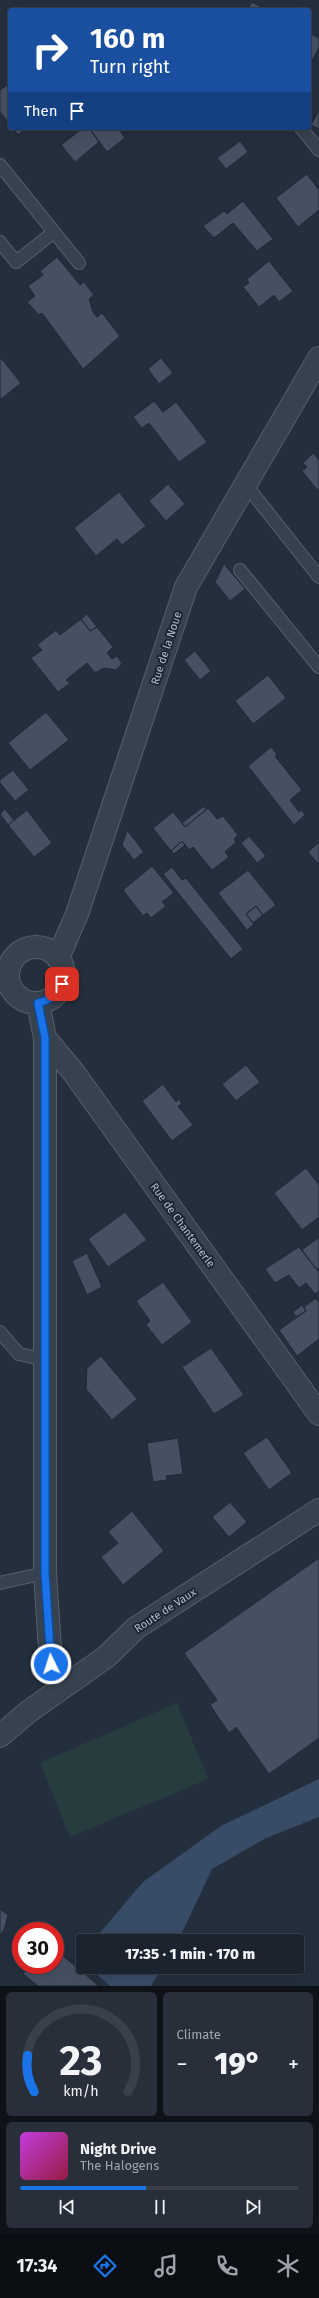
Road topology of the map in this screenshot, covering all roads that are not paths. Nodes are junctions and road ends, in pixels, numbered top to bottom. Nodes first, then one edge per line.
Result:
1 (303, 130) edge
2 (319, 150) edge
3 (0, 165) edge
4 (54, 232) junction
5 (0, 242) edge
6 (78, 263) dead end
7 (319, 358) edge
8 (246, 484) junction
9 (240, 570) dead end
10 (319, 577) edge
11 (319, 667) edge
12 (5, 957) edge
13 (58, 958) junction
14 (38, 1003) junction
15 (45, 1038) junction
16 (0, 1332) edge
17 (45, 1360) junction
18 (319, 1414) edge
19 (319, 1510) edge
20 (45, 1573) junction
21 (0, 1583) edge
22 (68, 1683) junction
23 (0, 1736) edge

1 - 2 lane
3 - 4 lane
4 - 5 lane
4 - 6 lane
7 - 8 street, Rue de la Noue
8 - 10 lane
8 - 13 street, Rue de la Noue
9 - 11 lane
12 - 13 street
12 - 14 street
13 - 14 street
14 - 15 street
15 - 17 street
15 - 18 street, Rue de Chantemerle
16 - 17 lane
17 - 20 street
19 - 22 street, Route de Vaux
20 - 21 lane
20 - 22 street
22 - 23 street, Route de Vaux

